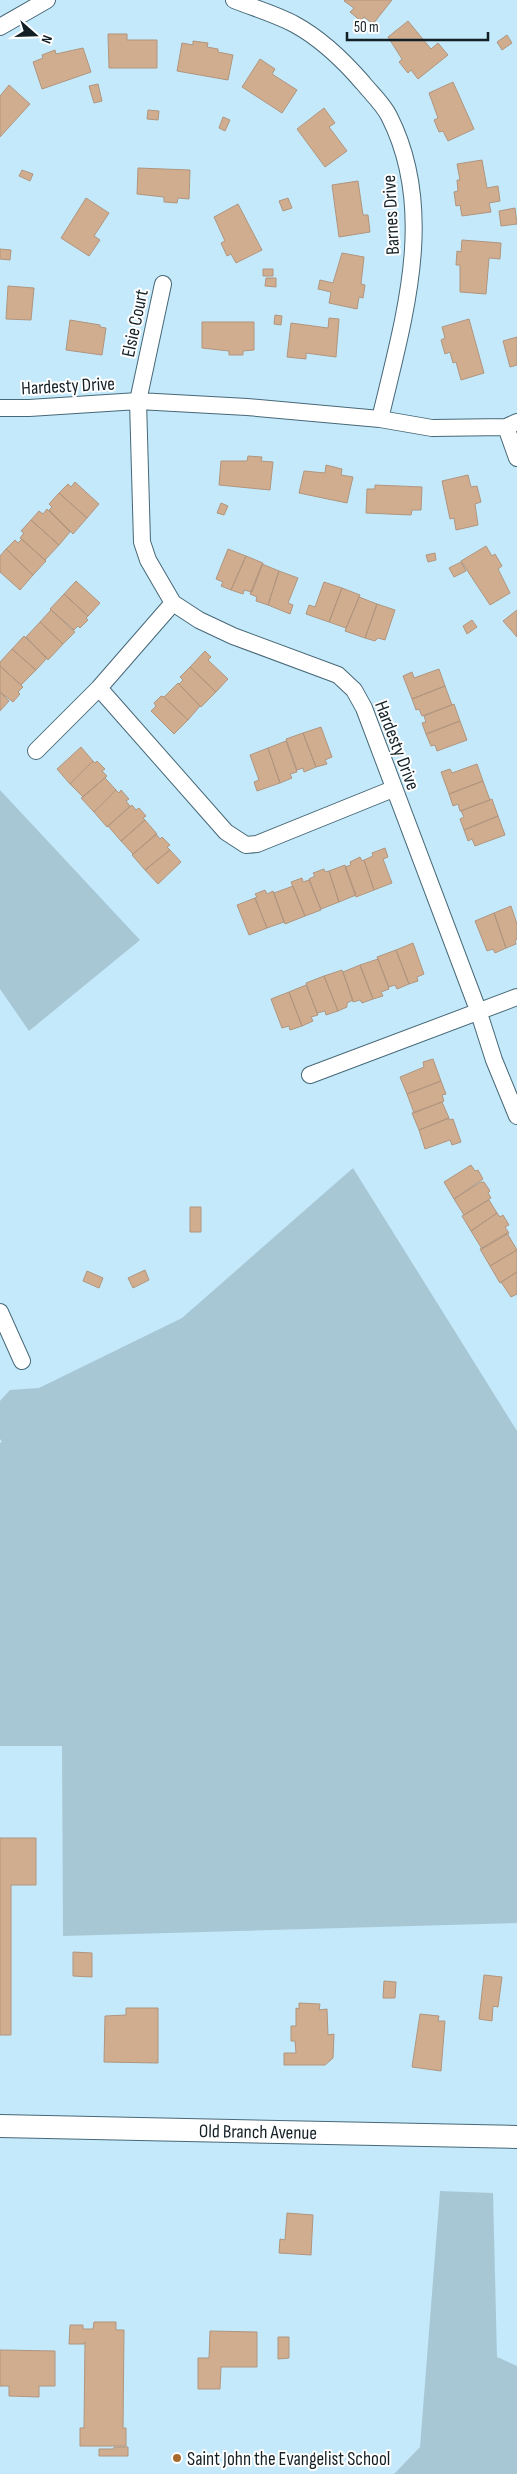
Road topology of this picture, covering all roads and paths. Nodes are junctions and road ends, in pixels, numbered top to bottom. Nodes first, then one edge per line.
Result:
1 (47, 0) edge
2 (234, 0) edge
3 (0, 27) edge
4 (163, 284) dead end
5 (138, 401) junction
6 (0, 408) edge
7 (380, 419) junction
8 (512, 424) edge
9 (517, 458) edge
10 (173, 603) junction
11 (99, 688) junction
12 (36, 752) dead end
13 (393, 789) junction
14 (517, 997) edge
15 (478, 1010) junction
16 (310, 1075) dead end
17 (517, 1116) edge
18 (0, 1312) edge
19 (22, 1361) dead end
20 (0, 2126) edge
21 (517, 2137) edge

1 - 3 street
2 - 7 street, Barnes Drive
4 - 5 street, Elsie Court
5 - 6 street, Hardesty Drive
5 - 7 street, Hardesty Drive
5 - 10 street, Hardesty Drive
7 - 8 street, Hardesty Drive
8 - 9 street
10 - 11 street
10 - 13 street, Hardesty Drive
11 - 12 street
11 - 13 street
13 - 15 street, Hardesty Drive
14 - 15 street
15 - 16 street
15 - 17 street, Hardesty Drive
18 - 19 street
20 - 21 main road, Old Branch Avenue

